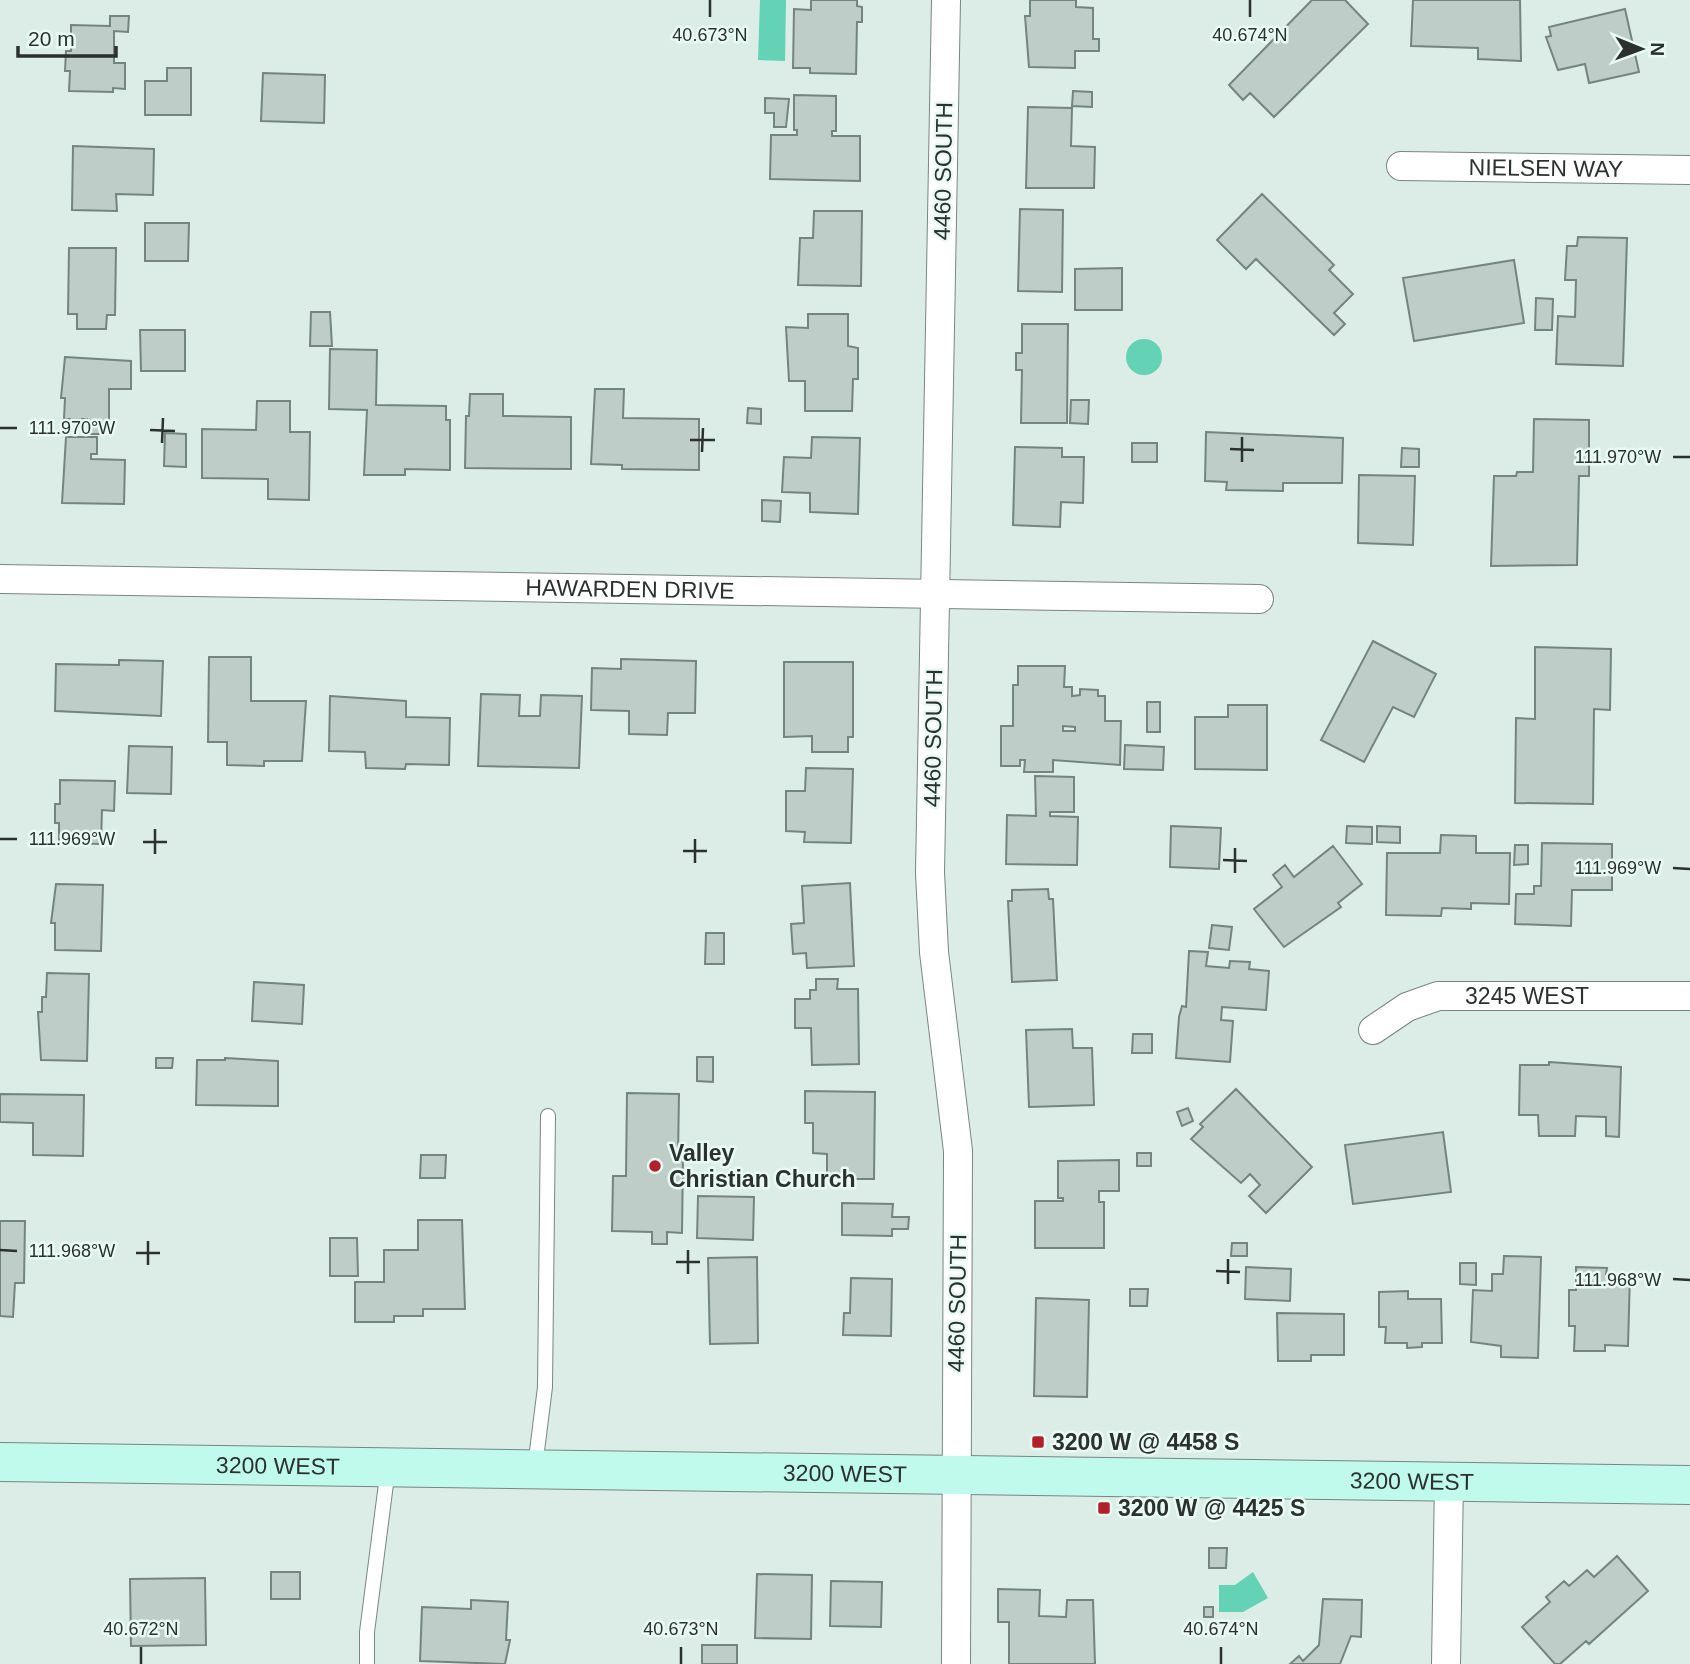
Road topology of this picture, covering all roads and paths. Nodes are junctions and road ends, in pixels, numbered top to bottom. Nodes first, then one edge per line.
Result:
1 (946, 0) edge
2 (1401, 166) dead end
3 (1690, 170) edge
4 (0, 579) edge
5 (936, 594) junction
6 (1259, 599) dead end
7 (1690, 996) edge
8 (1373, 1030) dead end
9 (548, 1116) dead end
10 (0, 1462) edge
11 (388, 1467) junction
12 (535, 1468) junction
13 (956, 1475) junction
14 (1449, 1480) junction
15 (1690, 1485) edge
16 (367, 1664) edge
17 (956, 1664) edge
18 (1446, 1664) edge

1 - 5 street, 4460 SOUTH
2 - 3 street, NIELSEN WAY
4 - 5 street, HAWARDEN DRIVE
5 - 6 street, HAWARDEN DRIVE
5 - 13 street, 4460 SOUTH
7 - 8 street, 3245 WEST
9 - 12 lane
10 - 11 street, 3200 WEST
11 - 12 street, 3200 WEST
11 - 16 lane
12 - 13 street, 3200 WEST
13 - 14 street, 3200 WEST
13 - 17 street, 4460 SOUTH
14 - 15 street, 3200 WEST
14 - 18 street

